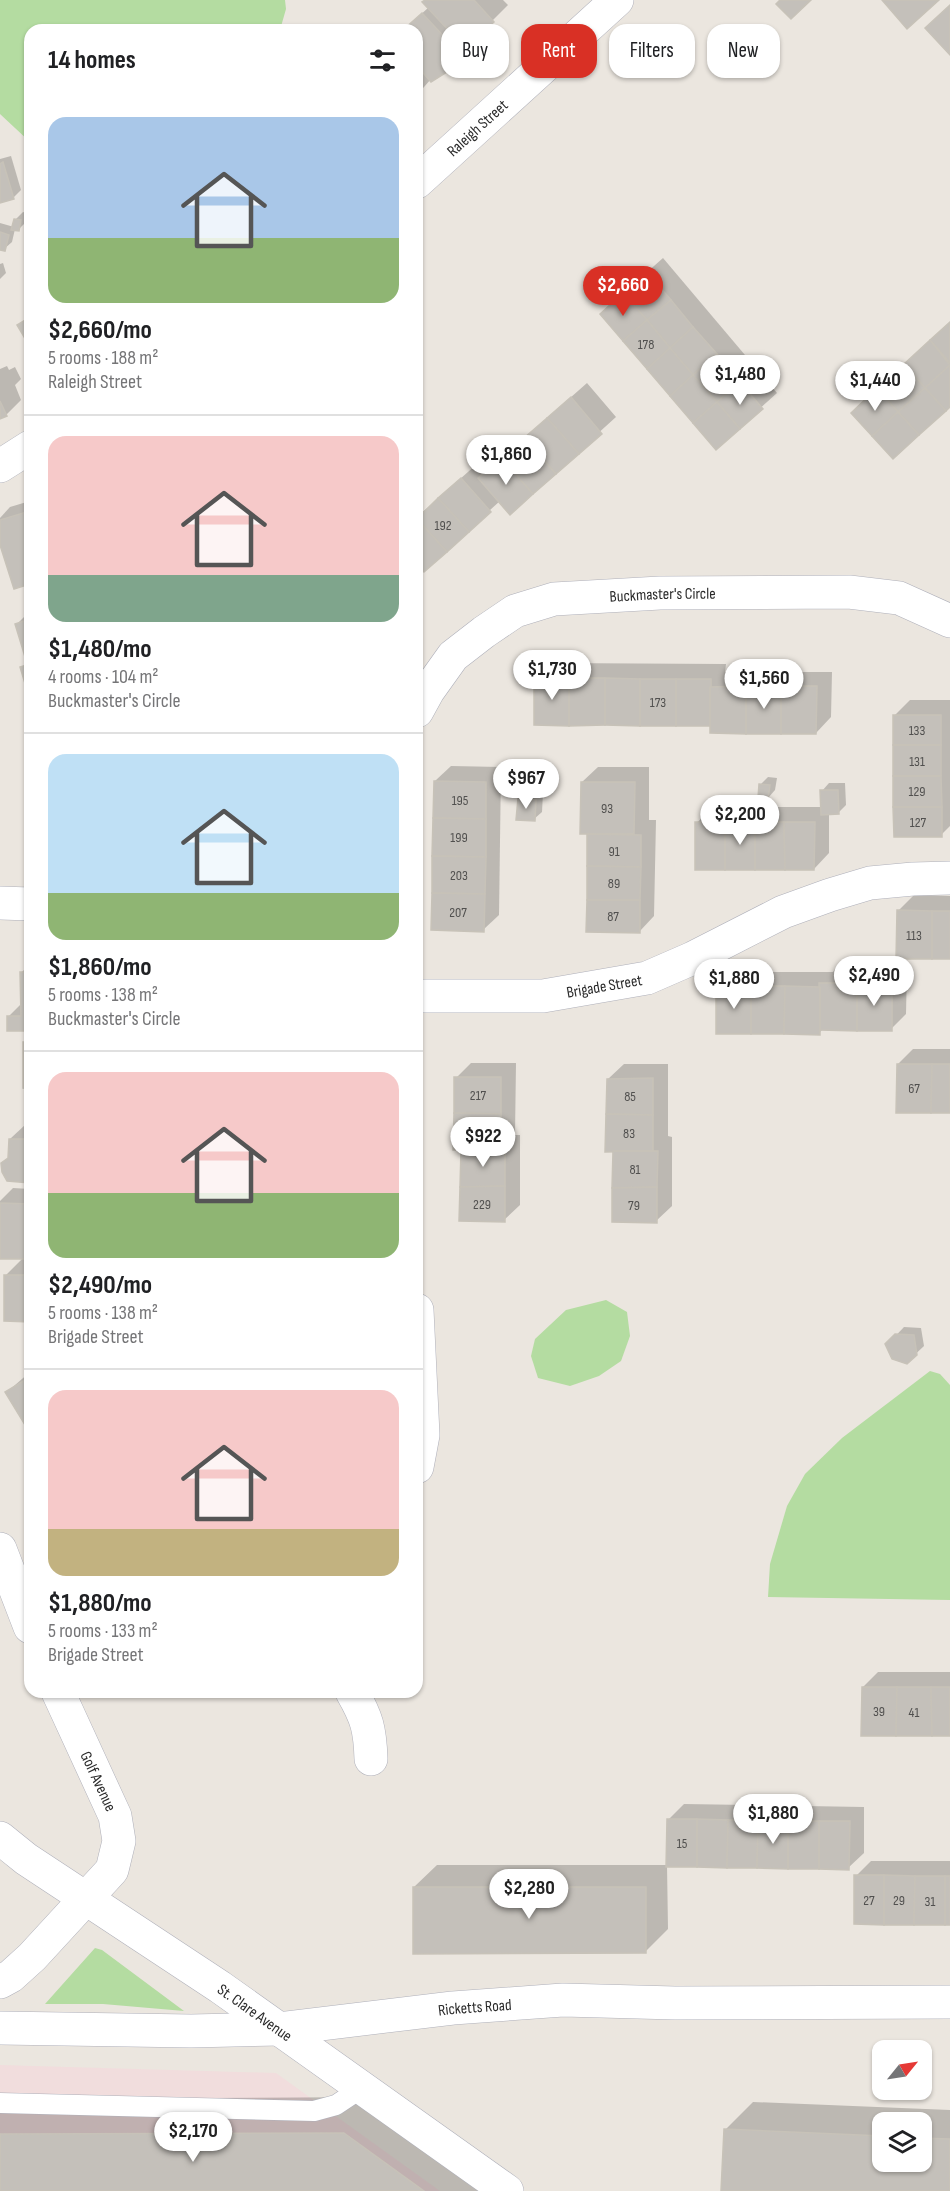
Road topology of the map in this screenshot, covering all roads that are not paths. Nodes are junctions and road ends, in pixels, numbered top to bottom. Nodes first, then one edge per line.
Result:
1 (617, 0) edge
2 (423, 177) edge
3 (24, 451) edge
4 (0, 466) edge
5 (950, 621) edge
6 (423, 700) edge
7 (950, 878) edge
8 (0, 903) edge
9 (24, 903) edge
10 (423, 996) edge
11 (0, 1549) edge
12 (23, 1594) edge
13 (61, 1698) edge
14 (355, 1698) edge
15 (371, 1758) dead end
16 (0, 1838) edge
17 (86, 1899) junction
18 (0, 1982) edge
19 (950, 2002) edge
20 (0, 2028) edge
21 (279, 2029) junction
22 (363, 2087) junction
23 (0, 2103) edge
24 (507, 2191) edge

1 - 2 street, Raleigh Street
3 - 4 street
5 - 6 street, Buckmaster's Circle
7 - 10 street, Brigade Street
8 - 9 street
11 - 12 street
13 - 17 street, Golf Avenue
14 - 15 street
16 - 17 street, St. Clare Avenue
17 - 18 street
17 - 21 street, St. Clare Avenue
19 - 21 street, Ricketts Road
20 - 21 street, Ricketts Road
21 - 22 street, St. Clare Avenue
22 - 23 lane
22 - 24 street, St. Clare Avenue

